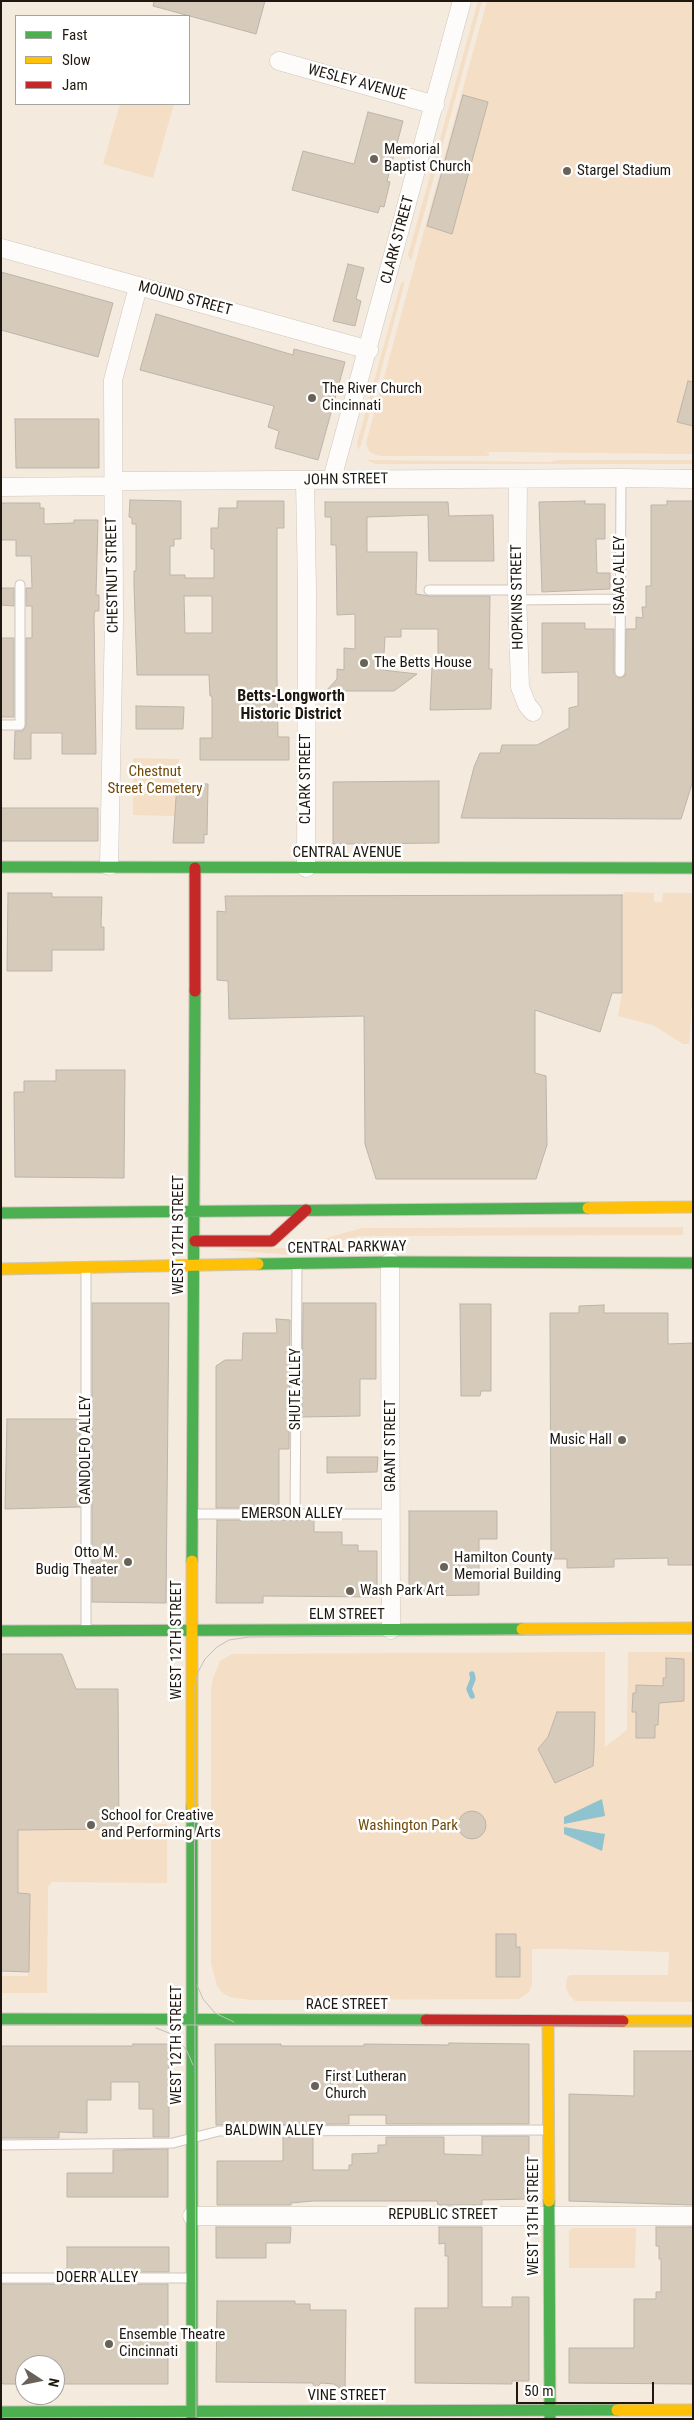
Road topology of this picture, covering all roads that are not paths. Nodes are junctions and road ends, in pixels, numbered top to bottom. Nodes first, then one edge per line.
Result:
1 (462, 1) edge
2 (279, 61) dead end
3 (435, 104) junction
4 (1, 248) edge
5 (138, 286) junction
6 (369, 350) junction
7 (621, 478) junction
8 (332, 479) junction
9 (518, 479) junction
10 (693, 479) edge
11 (305, 480) junction
12 (112, 486) junction
13 (1, 487) edge
14 (20, 585) dead end
15 (429, 590) dead end
16 (518, 596) junction
17 (620, 599) junction
18 (620, 672) dead end
19 (533, 712) dead end
20 (1, 725) edge
21 (109, 866) junction
22 (1, 867) edge
23 (195, 868) junction
24 (306, 868) junction
25 (693, 868) edge
26 (693, 1207) edge
27 (306, 1210) junction
28 (194, 1211) junction
29 (1, 1213) edge
30 (195, 1241) junction
31 (390, 1262) junction
32 (693, 1263) edge
33 (296, 1264) junction
34 (194, 1266) junction
35 (1, 1269) edge
36 (86, 1269) junction
37 (193, 1514) junction
38 (295, 1514) junction
39 (391, 1514) junction
40 (693, 1628) edge
41 (192, 1630) junction
42 (391, 1630) junction
43 (1, 1631) edge
44 (86, 1632) junction
45 (192, 2018) junction
46 (1, 2019) edge
47 (548, 2021) junction
48 (693, 2021) edge
49 (548, 2130) junction
50 (192, 2137) junction
51 (1, 2145) edge
52 (549, 2215) junction
53 (192, 2216) junction
54 (693, 2216) edge
55 (1, 2278) edge
56 (192, 2278) junction
57 (693, 2410) edge
58 (1, 2412) edge
59 (192, 2415) edge
60 (550, 2415) edge

1 - 3 street, CLARK STREET
2 - 3 street, WESLEY AVENUE
3 - 6 street, CLARK STREET
4 - 5 street, MOUND STREET
5 - 6 street, MOUND STREET
5 - 12 street, CHESTNUT STREET
6 - 8 street, CLARK STREET
7 - 9 street, JOHN STREET
7 - 10 street, JOHN STREET
7 - 17 lane, ISAAC ALLEY
8 - 9 street, JOHN STREET
8 - 11 street, JOHN STREET
9 - 16 street, HOPKINS STREET
11 - 12 street, JOHN STREET
11 - 24 street, CLARK STREET
12 - 13 street, JOHN STREET
12 - 21 street, CHESTNUT STREET
14 - 20 lane
15 - 16 lane
16 - 17 lane
16 - 19 street, HOPKINS STREET
17 - 18 lane, ISAAC ALLEY
21 - 22 street, CENTRAL AVENUE
21 - 23 street, CENTRAL AVENUE
23 - 24 street, CENTRAL AVENUE
23 - 28 street, WEST 12TH STREET
24 - 25 street, CENTRAL AVENUE
26 - 27 street
27 - 28 street
27 - 30 street
28 - 29 street
28 - 30 street, WEST 12TH STREET
30 - 34 street, WEST 12TH STREET
31 - 32 street, CENTRAL PARKWAY
31 - 33 street, CENTRAL PARKWAY
31 - 39 street, GRANT STREET
33 - 34 street, CENTRAL PARKWAY
33 - 38 lane, SHUTE ALLEY
34 - 36 street, CENTRAL PARKWAY
34 - 37 street, WEST 12TH STREET
35 - 36 street, CENTRAL PARKWAY
36 - 44 lane, GANDOLFO ALLEY
37 - 38 lane, EMERSON ALLEY
37 - 41 street, WEST 12TH STREET
38 - 39 lane, EMERSON ALLEY
39 - 42 street, GRANT STREET
40 - 42 street, ELM STREET
41 - 42 street, ELM STREET
41 - 44 street, ELM STREET
41 - 45 street, WEST 12TH STREET
43 - 44 street, ELM STREET
45 - 46 street, RACE STREET
45 - 47 street, RACE STREET
45 - 50 street, WEST 12TH STREET
47 - 48 street, RACE STREET
47 - 49 street, WEST 13TH STREET
49 - 50 lane, BALDWIN ALLEY
49 - 52 street, WEST 13TH STREET
50 - 51 lane, BALDWIN ALLEY
50 - 53 street, WEST 12TH STREET
52 - 53 street, REPUBLIC STREET
52 - 54 street, REPUBLIC STREET
52 - 60 street, WEST 13TH STREET
53 - 56 street, WEST 12TH STREET
55 - 56 lane, DOERR ALLEY
56 - 59 street, WEST 12TH STREET
57 - 60 street, VINE STREET
58 - 59 street, VINE STREET
59 - 60 street, VINE STREET

